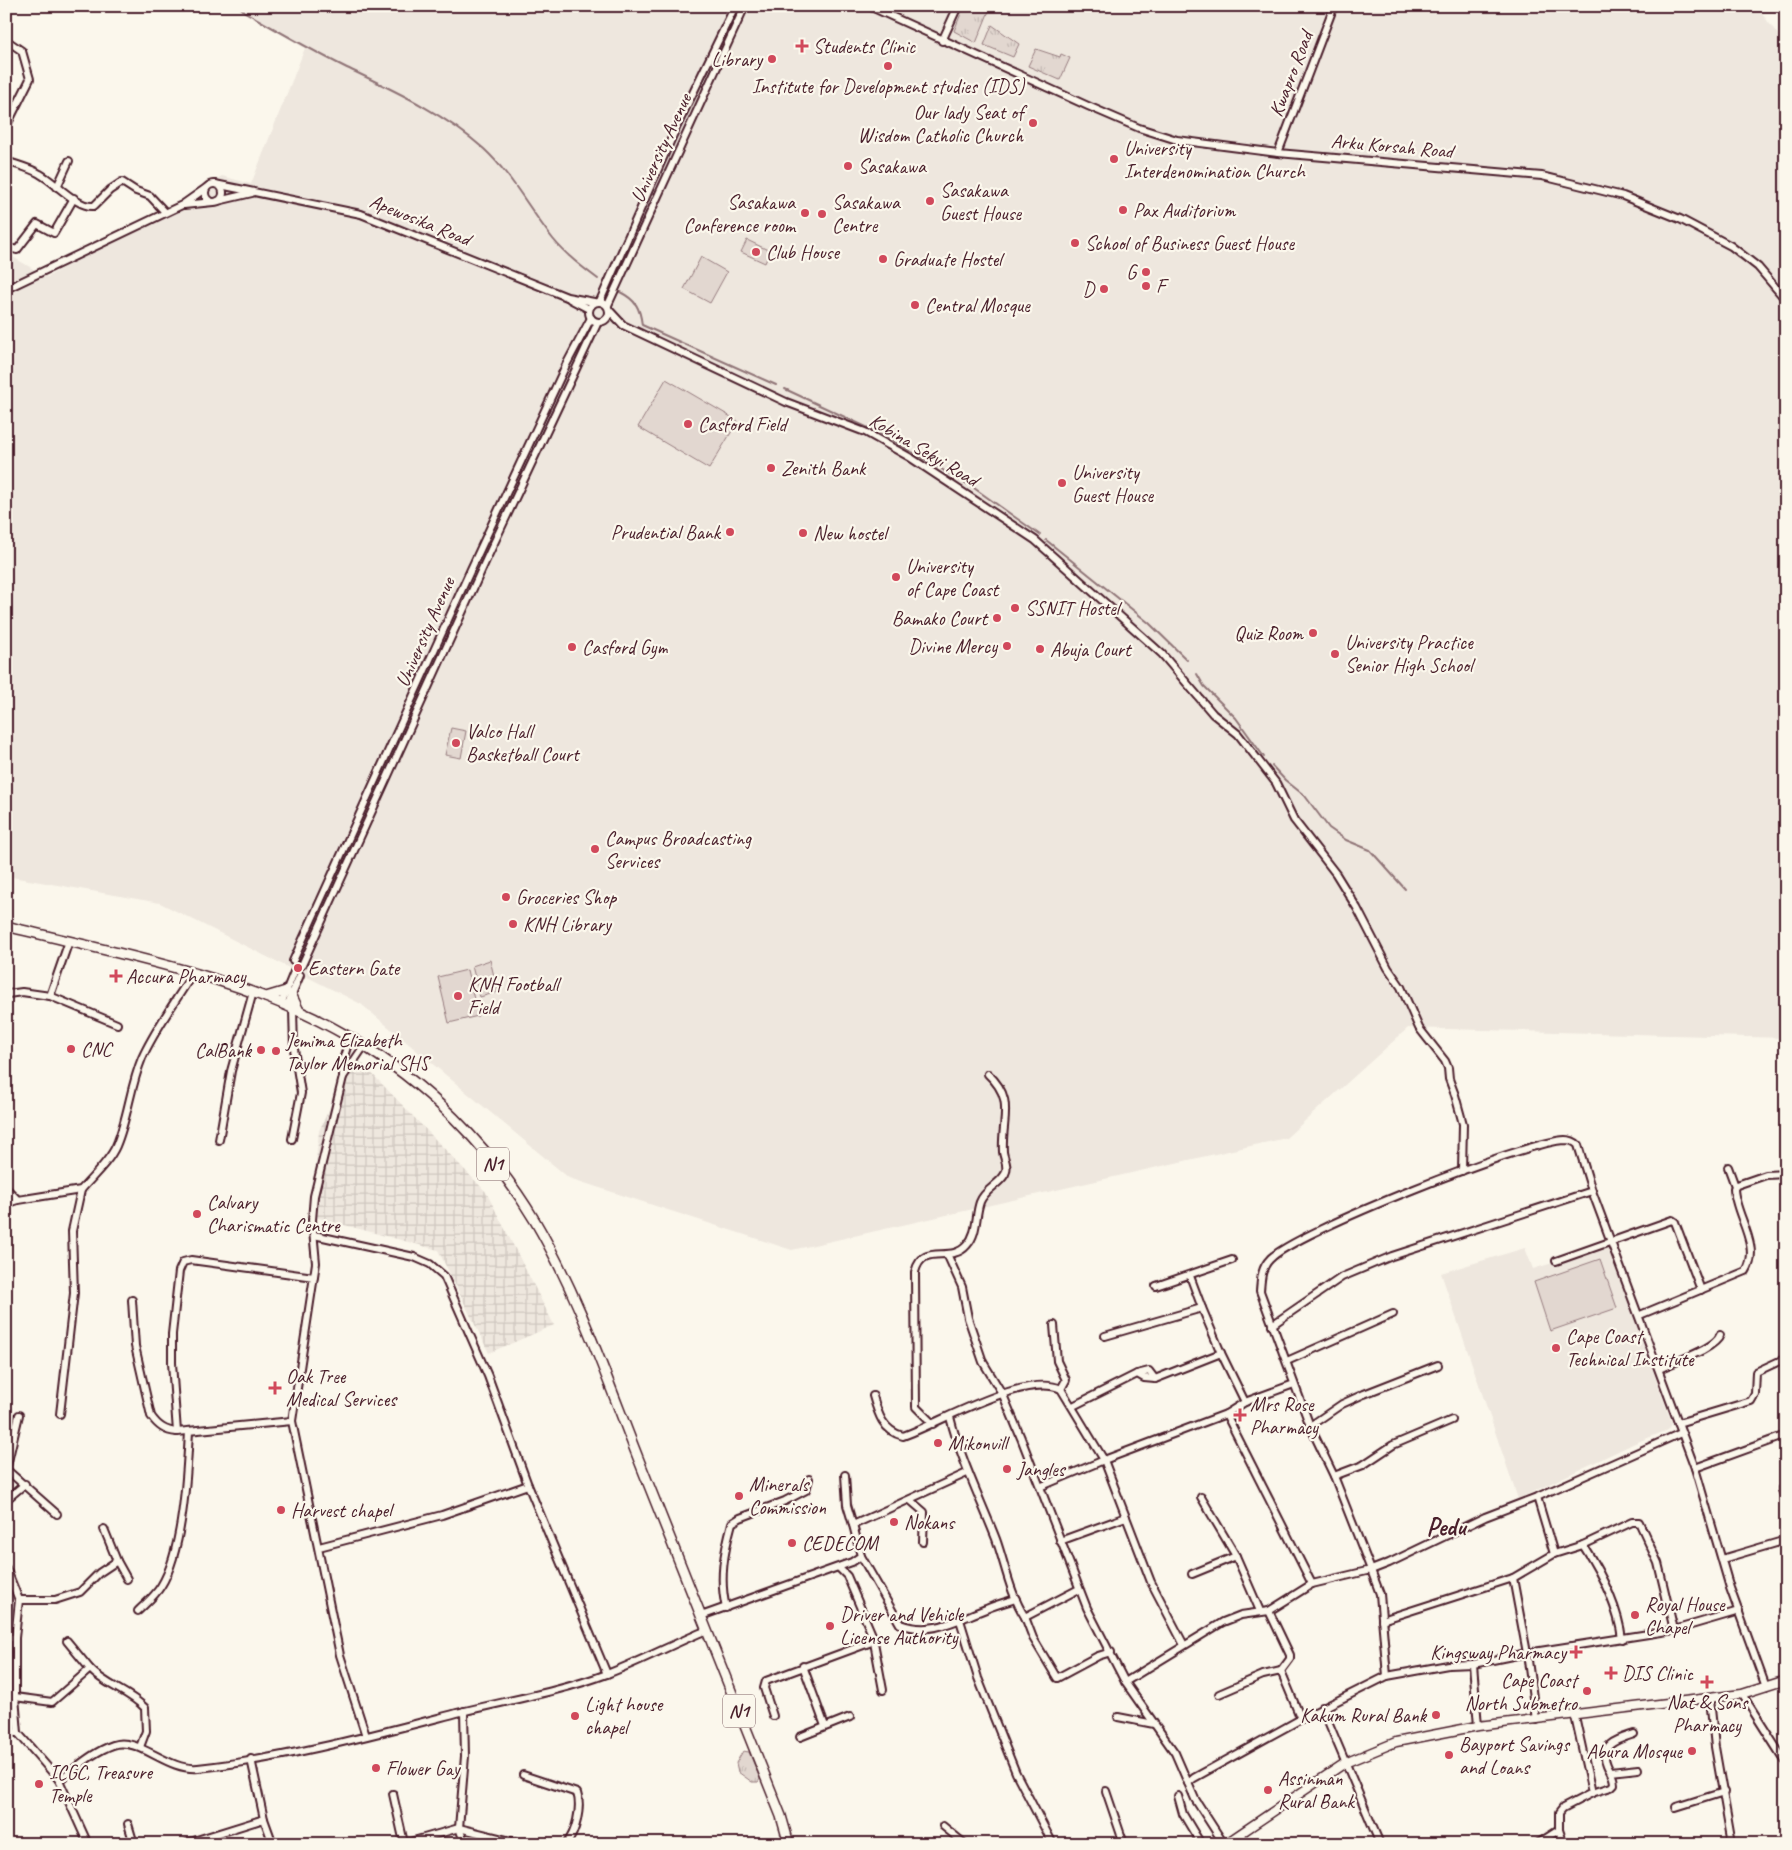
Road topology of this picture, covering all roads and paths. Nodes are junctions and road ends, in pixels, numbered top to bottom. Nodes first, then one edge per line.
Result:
1 (735, 6) edge
2 (745, 6) edge
3 (869, 6) edge
4 (958, 6) edge
5 (1334, 6) edge
6 (6, 40) edge
7 (942, 41) junction
8 (8, 118) edge
9 (6, 127) edge
10 (1278, 153) junction
11 (6, 161) edge
12 (69, 161) dead end
13 (215, 184) junction
14 (57, 187) junction
15 (206, 188) junction
16 (255, 192) junction
17 (74, 198) junction
18 (216, 201) junction
19 (182, 205) junction
20 (165, 212) junction
21 (6, 247) edge
22 (6, 290) edge
23 (567, 297) junction
24 (1786, 300) edge
25 (597, 302) junction
26 (609, 308) junction
27 (589, 310) junction
28 (591, 318) junction
29 (606, 319) junction
30 (598, 322) junction
31 (623, 325) junction
32 (6, 926) edge
33 (68, 941) junction
34 (293, 961) dead end
35 (302, 965) dead end
36 (193, 973) junction
37 (297, 973) dead end
38 (253, 992) junction
39 (289, 992) junction
40 (8, 994) dead end
41 (50, 996) junction
42 (266, 997) junction
43 (290, 1007) junction
44 (117, 1024) dead end
45 (350, 1037) junction
46 (364, 1046) junction
47 (988, 1074) dead end
48 (343, 1077) junction
49 (292, 1139) dead end
50 (220, 1140) dead end
51 (1728, 1167) dead end
52 (1462, 1171) junction
53 (1786, 1174) edge
54 (1734, 1186) junction
55 (6, 1188) edge
56 (81, 1190) junction
57 (1592, 1191) junction
58 (18, 1200) junction
59 (6, 1204) edge
60 (314, 1234) junction
61 (1612, 1242) junction
62 (947, 1254) junction
63 (1232, 1260) dead end
64 (1556, 1261) dead end
65 (1190, 1276) junction
66 (314, 1277) junction
67 (1156, 1286) dead end
68 (1700, 1290) junction
69 (132, 1300) dead end
70 (1202, 1308) junction
71 (1393, 1314) dead end
72 (1640, 1315) junction
73 (1272, 1324) junction
74 (1054, 1325) dead end
75 (1720, 1335) dead end
76 (1106, 1336) dead end
77 (1221, 1353) junction
78 (1786, 1358) edge
79 (1287, 1361) junction
80 (1438, 1365) dead end
81 (1660, 1368) junction
82 (1294, 1384) junction
83 (1061, 1388) junction
84 (1003, 1395) junction
85 (873, 1396) dead end
86 (1245, 1402) junction
87 (1073, 1406) junction
88 (60, 1414) dead end
89 (1226, 1414) junction
90 (19, 1415) dead end
91 (950, 1417) junction
92 (1452, 1420) dead end
93 (292, 1421) junction
94 (1678, 1423) junction
95 (932, 1424) junction
96 (1310, 1426) junction
97 (189, 1431) junction
98 (177, 1432) junction
99 (1681, 1433) junction
100 (1786, 1434) edge
101 (1104, 1460) junction
102 (1695, 1468) junction
103 (6, 1470) edge
104 (968, 1473) junction
105 (845, 1475) dead end
106 (1334, 1476) junction
107 (809, 1479) dead end
108 (1786, 1483) edge
109 (25, 1484) junction
110 (528, 1485) junction
111 (1042, 1486) junction
112 (1201, 1497) dead end
113 (1537, 1497) junction
114 (6, 1500) edge
115 (910, 1500) junction
116 (1786, 1500) edge
117 (57, 1514) dead end
118 (1126, 1517) junction
119 (853, 1525) junction
120 (104, 1530) dead end
121 (1786, 1540) edge
122 (1060, 1541) junction
123 (924, 1542) dead end
124 (1583, 1545) junction
125 (319, 1547) junction
126 (1554, 1554) junction
127 (861, 1556) junction
128 (1236, 1556) junction
129 (1722, 1559) junction
130 (116, 1561) junction
131 (6, 1568) edge
132 (839, 1568) junction
133 (1371, 1570) junction
134 (1192, 1574) dead end
135 (1513, 1578) junction
136 (127, 1579) dead end
137 (1312, 1584) junction
138 (1079, 1589) junction
139 (1016, 1599) junction
140 (19, 1600) junction
141 (726, 1608) junction
142 (138, 1611) dead end
143 (1260, 1611) junction
144 (1269, 1611) junction
145 (1739, 1611) junction
146 (701, 1616) junction
147 (1025, 1617) junction
148 (960, 1620) junction
149 (1382, 1620) junction
150 (707, 1630) junction
151 (1674, 1630) junction
152 (872, 1637) junction
153 (6, 1638) edge
154 (15, 1638) junction
155 (1622, 1639) junction
156 (66, 1640) dead end
157 (1184, 1645) junction
158 (1111, 1652) junction
159 (1527, 1653) junction
160 (1473, 1664) junction
161 (804, 1666) junction
162 (90, 1669) junction
163 (1281, 1671) junction
164 (606, 1674) junction
165 (1387, 1676) junction
166 (1786, 1680) edge
167 (1125, 1682) junction
168 (1766, 1687) junction
169 (883, 1690) dead end
170 (1219, 1694) dead end
171 (1742, 1694) junction
172 (15, 1697) junction
173 (1710, 1699) junction
174 (1322, 1707) junction
175 (464, 1712) junction
176 (773, 1716) dead end
177 (1575, 1716) junction
178 (850, 1717) dead end
179 (1118, 1717) dead end
180 (1301, 1719) junction
181 (1536, 1720) junction
182 (1154, 1724) junction
183 (825, 1726) junction
184 (1478, 1726) junction
185 (6, 1732) edge
186 (18, 1733) junction
187 (1634, 1734) dead end
188 (366, 1736) junction
189 (800, 1737) dead end
190 (140, 1747) junction
191 (251, 1760) junction
192 (1786, 1762) edge
193 (1346, 1763) junction
194 (1638, 1769) dead end
195 (1611, 1772) junction
196 (523, 1775) dead end
197 (59, 1780) junction
198 (1188, 1783) junction
199 (1106, 1792) dead end
200 (1724, 1792) junction
201 (1592, 1793) junction
202 (393, 1794) dead end
203 (1178, 1796) dead end
204 (1676, 1807) dead end
205 (264, 1819) junction
206 (128, 1824) dead end
207 (943, 1826) dead end
208 (459, 1828) junction
209 (1559, 1830) junction
210 (787, 1833) junction
211 (1241, 1833) junction
212 (187, 1843) edge
213 (88, 1844) edge
214 (134, 1844) edge
215 (273, 1844) edge
216 (404, 1844) edge
217 (465, 1844) edge
218 (523, 1844) edge
219 (566, 1844) edge
220 (789, 1844) edge
221 (793, 1844) edge
222 (965, 1844) edge
223 (1053, 1844) edge
224 (1124, 1844) edge
225 (1201, 1844) edge
226 (1224, 1844) edge
227 (1246, 1844) edge
228 (1380, 1844) edge
229 (1537, 1844) edge
230 (1564, 1844) edge
231 (1732, 1844) edge

1 - 25 street, University Avenue
2 - 26 street, University Avenue
3 - 7 street, Arku Korsah Road
4 - 7 street
5 - 10 street, Kwapro Road
6 - 8 street
7 - 10 street, Arku Korsah Road
8 - 9 street
10 - 24 street, Arku Korsah Road
11 - 14 street
12 - 14 street
13 - 15 street
13 - 16 street, Apewosika Road
13 - 18 street
14 - 17 street
15 - 18 street
15 - 19 street, Apewosika Road
16 - 18 street, Apewosika Road
16 - 23 street, Apewosika Road
17 - 20 street
17 - 21 street
18 - 19 street, Apewosika Road
19 - 20 street, Apewosika Road
20 - 22 street, Apewosika Road
23 - 25 street
23 - 27 street
25 - 26 street
25 - 27 street
26 - 29 street
26 - 31 street, Kobina Sekyi Road
27 - 28 street
28 - 30 street
28 - 34 street, University Avenue
29 - 30 street
29 - 31 street
30 - 35 street, University Avenue
31 - 52 street, Kobina Sekyi Road
32 - 33 highway, N1
33 - 36 highway, N1
33 - 41 street
36 - 38 highway, N1
36 - 56 street
37 - 39 street
38 - 42 highway, N1
38 - 50 street
39 - 42 highway
39 - 43 highway
39 - 43 street
40 - 41 street
41 - 44 street
42 - 43 highway, N1
43 - 45 highway, N1
43 - 49 street
45 - 46 highway, N1
45 - 48 street
46 - 48 street
46 - 146 highway, N1
47 - 62 street
48 - 60 street
51 - 54 street
52 - 57 street
52 - 73 street
53 - 54 street
54 - 68 street
55 - 58 street
56 - 58 street
56 - 88 street
57 - 61 street
57 - 73 street
58 - 59 street
60 - 66 street
60 - 110 street
61 - 64 street
61 - 68 street
61 - 72 street
62 - 84 street
62 - 95 street
63 - 65 street
65 - 67 street
65 - 70 street
66 - 93 street
66 - 98 street
68 - 72 street
69 - 98 street
70 - 76 street
70 - 77 street
71 - 79 street
72 - 81 street
73 - 79 street
74 - 83 street
75 - 81 street
77 - 86 street
77 - 87 street
78 - 94 street
79 - 82 street
80 - 96 street
81 - 94 street
82 - 86 street
82 - 96 street
83 - 84 street
83 - 87 street
84 - 91 street
84 - 111 street
85 - 95 street
86 - 89 street
87 - 101 street
89 - 101 street
89 - 137 street
90 - 103 street
91 - 95 street
91 - 104 street
92 - 106 street
93 - 97 street
93 - 125 street
94 - 99 street
96 - 106 street
97 - 98 street
97 - 142 street
99 - 102 street
99 - 113 street
100 - 102 street
101 - 111 street
101 - 118 street
102 - 129 street
103 - 109 street
104 - 115 street
104 - 139 street
105 - 119 street
106 - 133 street
107 - 141 street
108 - 116 street
109 - 114 street
109 - 117 street
110 - 125 street
110 - 164 street
111 - 122 street
112 - 128 street
113 - 126 street
113 - 133 street
115 - 119 street
115 - 123 street
118 - 122 street
118 - 157 street
119 - 127 street
120 - 130 street
121 - 129 street
122 - 138 street
124 - 126 street
124 - 151 street
124 - 155 street
125 - 188 street
126 - 135 street
127 - 132 street
127 - 148 street
128 - 134 street
128 - 143 street
129 - 145 street
130 - 136 street
130 - 140 street
131 - 140 street
132 - 141 street
132 - 152 street
133 - 137 street
133 - 149 street
135 - 149 street
135 - 159 street
137 - 144 street
138 - 147 street
138 - 158 street
139 - 147 street
139 - 148 street
140 - 154 street
141 - 146 street
143 - 144 street
143 - 157 street
144 - 163 street
145 - 151 street
145 - 168 street
146 - 150 highway, N1
147 - 158 street
148 - 223 street
149 - 165 street
150 - 164 street
150 - 210 highway, N1
151 - 155 street
152 - 161 street
152 - 169 street
153 - 154 street
154 - 172 street
155 - 159 street
156 - 162 street
157 - 167 street
158 - 167 street
159 - 160 street
159 - 181 street
160 - 165 street
160 - 184 street
161 - 176 street
161 - 183 street
162 - 172 street
162 - 190 street
163 - 170 street
163 - 180 street
164 - 175 street
165 - 174 street
166 - 168 main road
167 - 182 street
168 - 171 main road
171 - 173 main road
171 - 192 street
172 - 186 street
173 - 177 main road
173 - 200 street
174 - 180 street
174 - 193 street
175 - 188 street
175 - 208 street
177 - 181 main road
177 - 201 street
178 - 183 street
179 - 182 street
180 - 198 street
181 - 184 main road
182 - 198 street
183 - 189 street
184 - 193 main road
185 - 186 street
186 - 197 street
187 - 195 street
188 - 191 street
190 - 191 street
190 - 197 street
191 - 205 street
193 - 211 main road
193 - 228 street
194 - 195 street
195 - 201 street
196 - 219 street
197 - 213 street
198 - 226 street
199 - 224 street
200 - 204 street
200 - 231 street
201 - 209 street
202 - 216 street
203 - 225 street
205 - 212 street
205 - 215 street
206 - 214 street
207 - 222 street
208 - 216 street
208 - 217 street
208 - 218 street
209 - 229 street
209 - 230 street
210 - 220 highway, N1
210 - 221 highway, N1
211 - 226 main road
211 - 227 street

